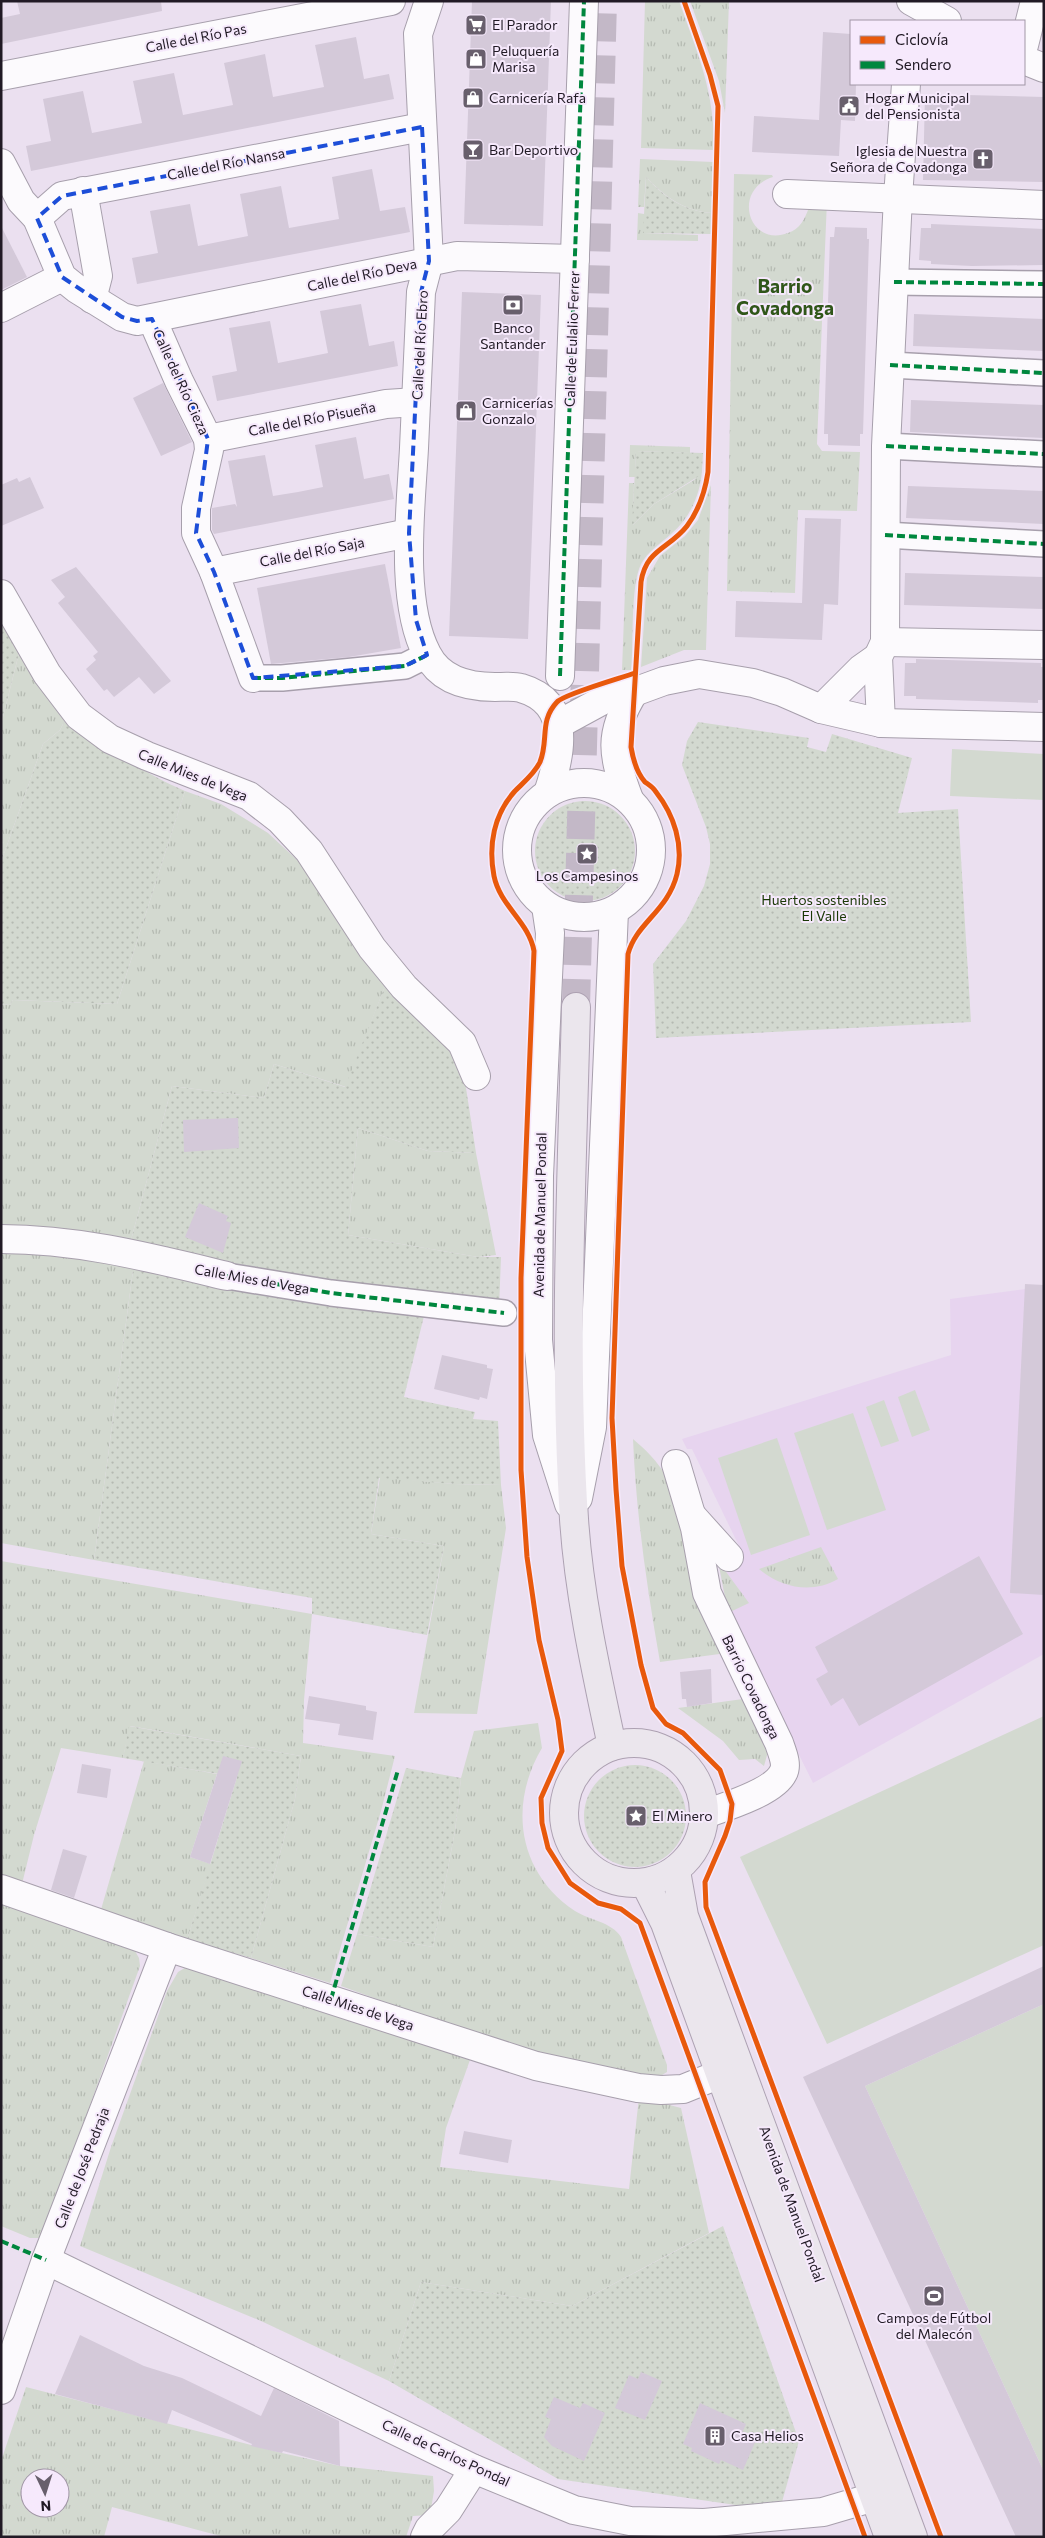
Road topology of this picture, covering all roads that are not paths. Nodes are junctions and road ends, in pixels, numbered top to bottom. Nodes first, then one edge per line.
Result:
1 (391, 1) edge
2 (397, 1) edge
3 (429, 1) edge
4 (584, 1) edge
5 (1035, 1) edge
6 (912, 8) edge
7 (945, 20) edge
8 (418, 34) junction
9 (1025, 41) edge
10 (1025, 60) edge
11 (1025, 70) edge
12 (1044, 70) edge
13 (1, 76) edge
14 (906, 85) edge
15 (422, 127) junction
16 (1, 163) edge
17 (83, 191) junction
18 (787, 194) dead end
19 (898, 197) junction
20 (1044, 205) edge
21 (37, 218) junction
22 (575, 259) junction
23 (429, 261) junction
24 (62, 278) junction
25 (894, 282) junction
26 (1044, 284) edge
27 (92, 299) junction
28 (1, 308) edge
29 (152, 318) junction
30 (890, 365) junction
31 (1044, 373) edge
32 (416, 402) junction
33 (208, 439) junction
34 (886, 446) junction
35 (1044, 454) edge
36 (410, 533) junction
37 (885, 535) junction
38 (1044, 544) edge
39 (214, 572) junction
40 (1, 594) edge
41 (1044, 645) edge
42 (882, 650) junction
43 (427, 655) junction
44 (560, 676) dead end
45 (254, 678) joint
46 (634, 692) junction
47 (821, 709) junction
48 (881, 722) junction
49 (559, 724) junction
50 (1044, 727) edge
51 (548, 793) junction
52 (629, 799) junction
53 (546, 906) junction
54 (614, 911) junction
55 (576, 1007) tunnel mouth
56 (476, 1076) dead end
57 (1, 1239) edge
58 (227, 1276) joint
59 (504, 1313) dead end
60 (676, 1464) dead end
61 (692, 1516) junction
62 (574, 1519) junction
63 (729, 1557) dead end
64 (612, 1746) junction
65 (705, 1814) junction
66 (676, 1871) junction
67 (645, 1883) junction
68 (1, 1890) edge
69 (167, 1947) junction
70 (720, 2074) junction
71 (46, 2260) junction
72 (1, 2390) edge
73 (474, 2469) junction
74 (874, 2498) junction
75 (425, 2537) edge
76 (889, 2537) edge
77 (913, 2537) edge

1 - 13 street, Calle del Río Pas
2 - 8 street
3 - 8 street, Calle del Río Ebro
4 - 22 street, Calle de Eulalio Ferrer
5 - 9 street
6 - 7 street
8 - 15 street, Calle del Río Ebro
10 - 12 street
11 - 12 street
14 - 19 street
15 - 17 street, Calle del Río Nansa
15 - 23 street, Calle del Río Ebro
16 - 21 street
17 - 21 street, Calle del Río Nansa
17 - 27 street
18 - 19 street
19 - 20 street
19 - 25 street
21 - 24 street
22 - 23 street, Calle del Río Deva
22 - 44 street, Calle de Eulalio Ferrer
23 - 29 street, Calle del Río Deva
23 - 32 street, Calle del Río Ebro
24 - 27 street, Calle del Río Cieza
24 - 28 street
25 - 26 street
25 - 30 street
27 - 29 street, Calle del Río Cieza
29 - 33 street, Calle del Río Cieza
30 - 31 street
30 - 34 street
32 - 33 street, Calle del Río Pisueña
32 - 36 street, Calle del Río Ebro
33 - 39 street, Calle del Río Cieza
34 - 35 street
34 - 37 street
36 - 39 street, Calle del Río Saja
36 - 43 street, Calle del Río Ebro
37 - 38 street
37 - 42 street
39 - 45 street, Calle del Río Cieza
40 - 56 street, Calle Mies de Vega
41 - 42 street
42 - 47 street
42 - 48 street
43 - 45 street
43 - 49 street, Calle del Río Ebro
46 - 47 street
46 - 49 street
46 - 52 street
47 - 48 street
48 - 50 street
49 - 51 street
51 - 52 street
51 - 53 street
52 - 54 street
53 - 54 street
53 - 62 street, Avenida de Manuel Pondal
54 - 62 street, Avenida de Manuel Pondal
55 - 62 main road, Avenida de Manuel Pondal
57 - 58 street, Calle Mies de Vega
58 - 59 street, Calle Mies de Vega
60 - 61 street, Barrio Covadonga
61 - 63 street, Barrio Covadonga
61 - 65 street, Barrio Covadonga
62 - 64 main road, Avenida de Manuel Pondal
64 - 65 main road
64 - 67 main road
65 - 66 main road
66 - 67 main road
66 - 77 main road, Avenida de Manuel Pondal
67 - 70 main road, Avenida de Manuel Pondal
68 - 69 street, Calle Mies de Vega
69 - 70 street, Calle Mies de Vega
69 - 71 street, Calle de José Pedraja
70 - 74 main road, Avenida de Manuel Pondal
71 - 72 street, Calle de José Pedraja
71 - 73 street, Calle de Carlos Pondal
73 - 74 street, Calle de Carlos Pondal
73 - 75 street
74 - 76 main road, Avenida de Manuel Pondal

